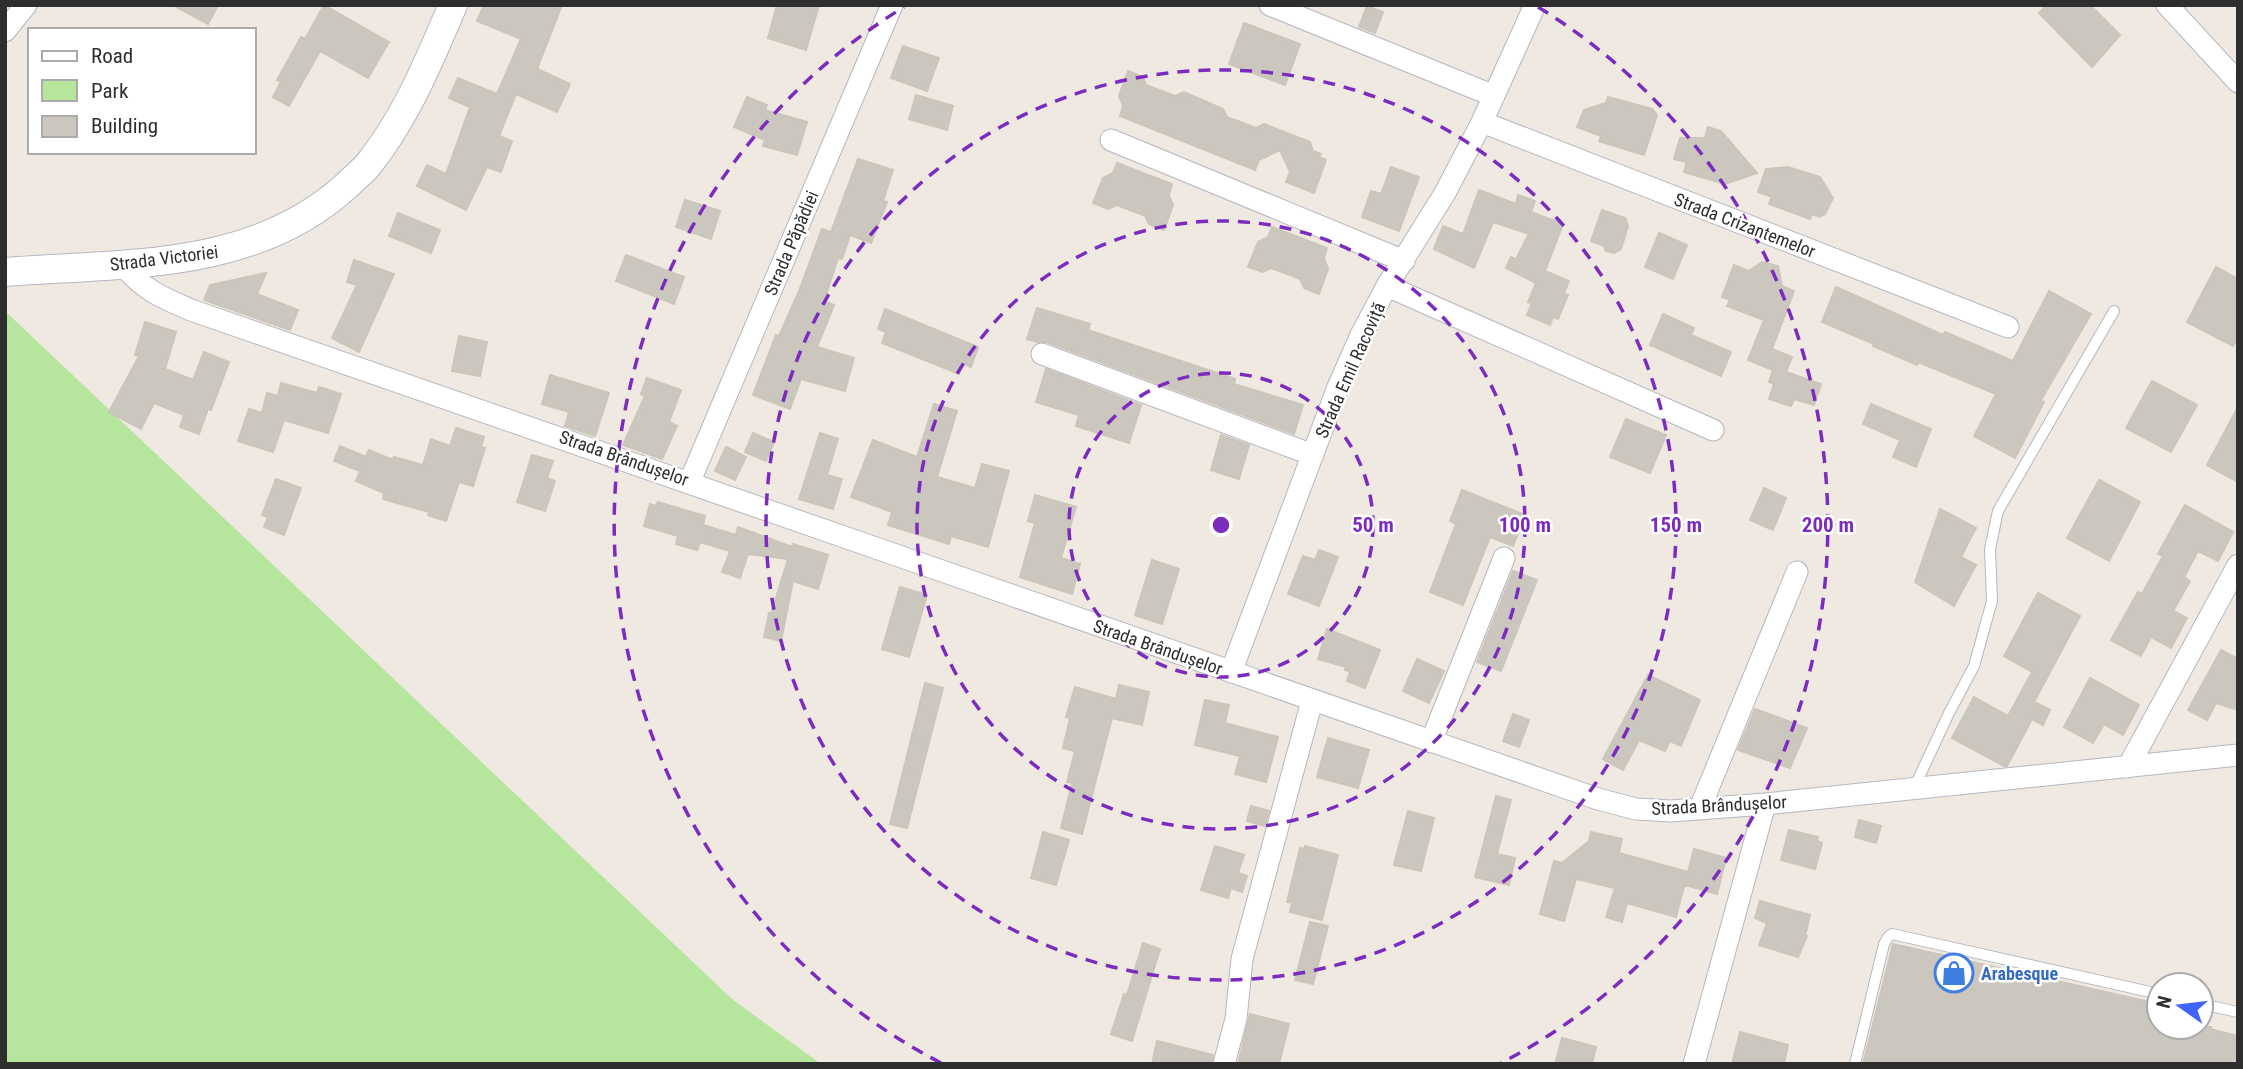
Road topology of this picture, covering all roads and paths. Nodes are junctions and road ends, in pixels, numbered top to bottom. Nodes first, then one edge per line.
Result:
1 (453, 5) edge
2 (892, 5) edge
3 (1270, 5) edge
4 (1535, 5) edge
5 (2167, 5) edge
6 (2238, 82) edge
7 (1494, 96) junction
8 (1482, 122) junction
9 (1111, 140) dead end
10 (1404, 261) junction
11 (122, 264) junction
12 (5, 272) edge
13 (1387, 286) junction
14 (2114, 311) dead end
15 (2008, 327) dead end
16 (1042, 354) dead end
17 (1713, 430) dead end
18 (1313, 455) junction
19 (690, 481) junction
20 (1504, 558) dead end
21 (2238, 565) edge
22 (1797, 572) dead end
23 (1231, 672) junction
24 (1312, 701) junction
25 (1431, 742) junction
26 (2238, 755) edge
27 (2128, 767) junction
28 (1914, 789) junction
29 (1765, 804) junction
30 (1700, 808) junction
31 (2145, 991) edge
32 (2215, 1007) edge
33 (2238, 1012) edge
34 (1224, 1064) edge
35 (1694, 1064) edge
36 (1855, 1064) edge

1 - 11 street, Strada Victoriei
2 - 19 street, Strada Păpădiei
3 - 7 street
4 - 7 street, Strada Emil Racoviță
5 - 6 street
7 - 8 street, Strada Emil Racoviță
8 - 10 street, Strada Emil Racoviță
8 - 15 street, Strada Crizantemelor
9 - 10 street
10 - 13 street, Strada Emil Racoviță
11 - 12 street, Strada Victoriei
11 - 19 street, Strada Brândușelor
13 - 17 street
13 - 18 street, Strada Emil Racoviță
14 - 28 lane
16 - 18 street
18 - 23 street, Strada Emil Racoviță
19 - 23 street, Strada Brândușelor
20 - 25 street
21 - 27 street
22 - 30 street
23 - 24 street, Strada Brândușelor
24 - 25 street, Strada Brândușelor
24 - 34 street
25 - 30 street, Strada Brândușelor
26 - 27 street, Strada Brândușelor
27 - 28 street, Strada Brândușelor
28 - 29 street, Strada Brândușelor
29 - 30 street, Strada Brândușelor
29 - 35 street
31 - 36 lane
32 - 33 lane

